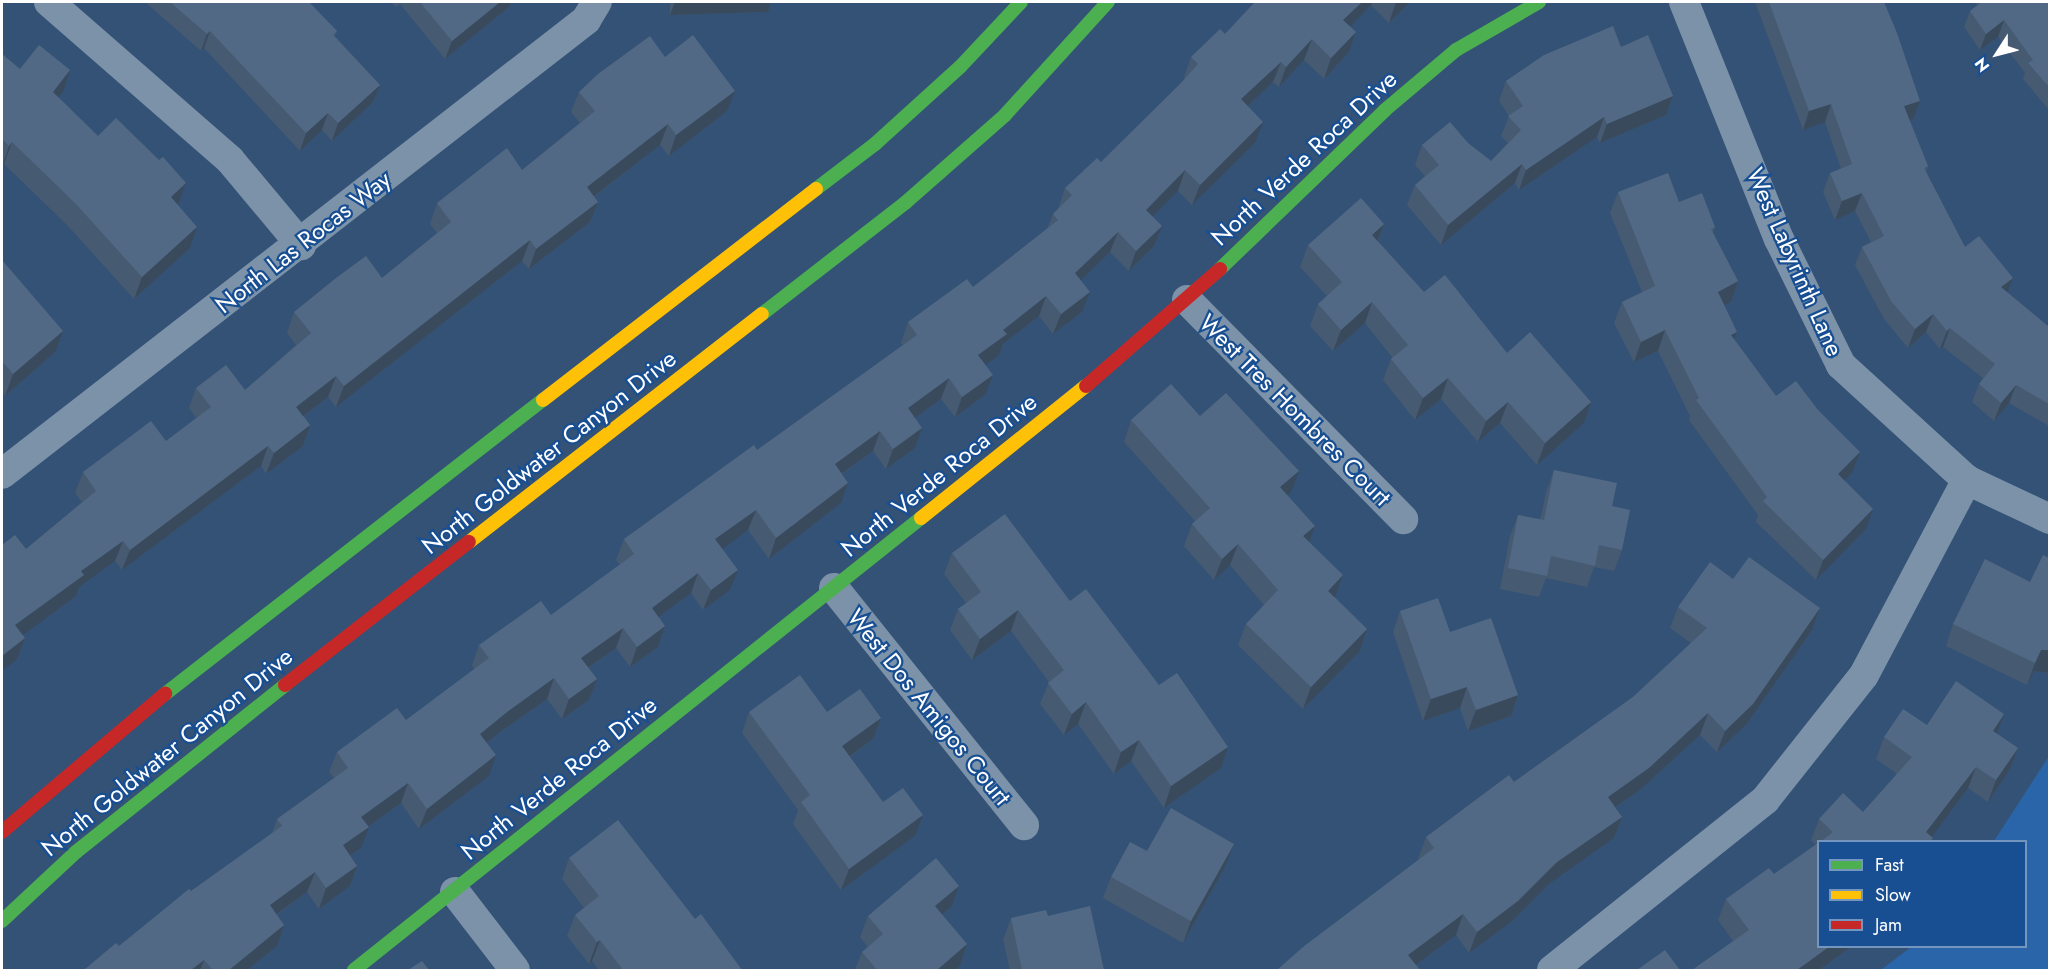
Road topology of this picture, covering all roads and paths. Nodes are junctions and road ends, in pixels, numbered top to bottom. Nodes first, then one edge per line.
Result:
1 (49, 2) edge
2 (597, 2) edge
3 (1022, 2) edge
4 (1108, 2) edge
5 (1539, 2) edge
6 (1684, 2) edge
7 (301, 245) junction
8 (1187, 300) junction
9 (2, 474) edge
10 (1967, 480) junction
11 (1403, 519) dead end
12 (2049, 519) edge
13 (834, 588) junction
14 (1024, 825) dead end
15 (2, 832) edge
16 (455, 892) junction
17 (2, 921) edge
18 (354, 970) edge
19 (515, 970) edge
20 (1552, 970) edge

1 - 7 street
2 - 7 street, North Las Rocas Way
3 - 15 street, North Goldwater Canyon Drive
4 - 17 street, North Goldwater Canyon Drive
5 - 8 street, North Verde Roca Drive
6 - 10 street, West Labyrinth Lane
7 - 9 street, North Las Rocas Way
8 - 11 street, West Tres Hombres Court
8 - 13 street, North Verde Roca Drive
10 - 12 street, West Labyrinth Lane
10 - 20 street
13 - 14 street, West Dos Amigos Court
13 - 16 street, North Verde Roca Drive
16 - 18 street, North Verde Roca Drive
16 - 19 street

